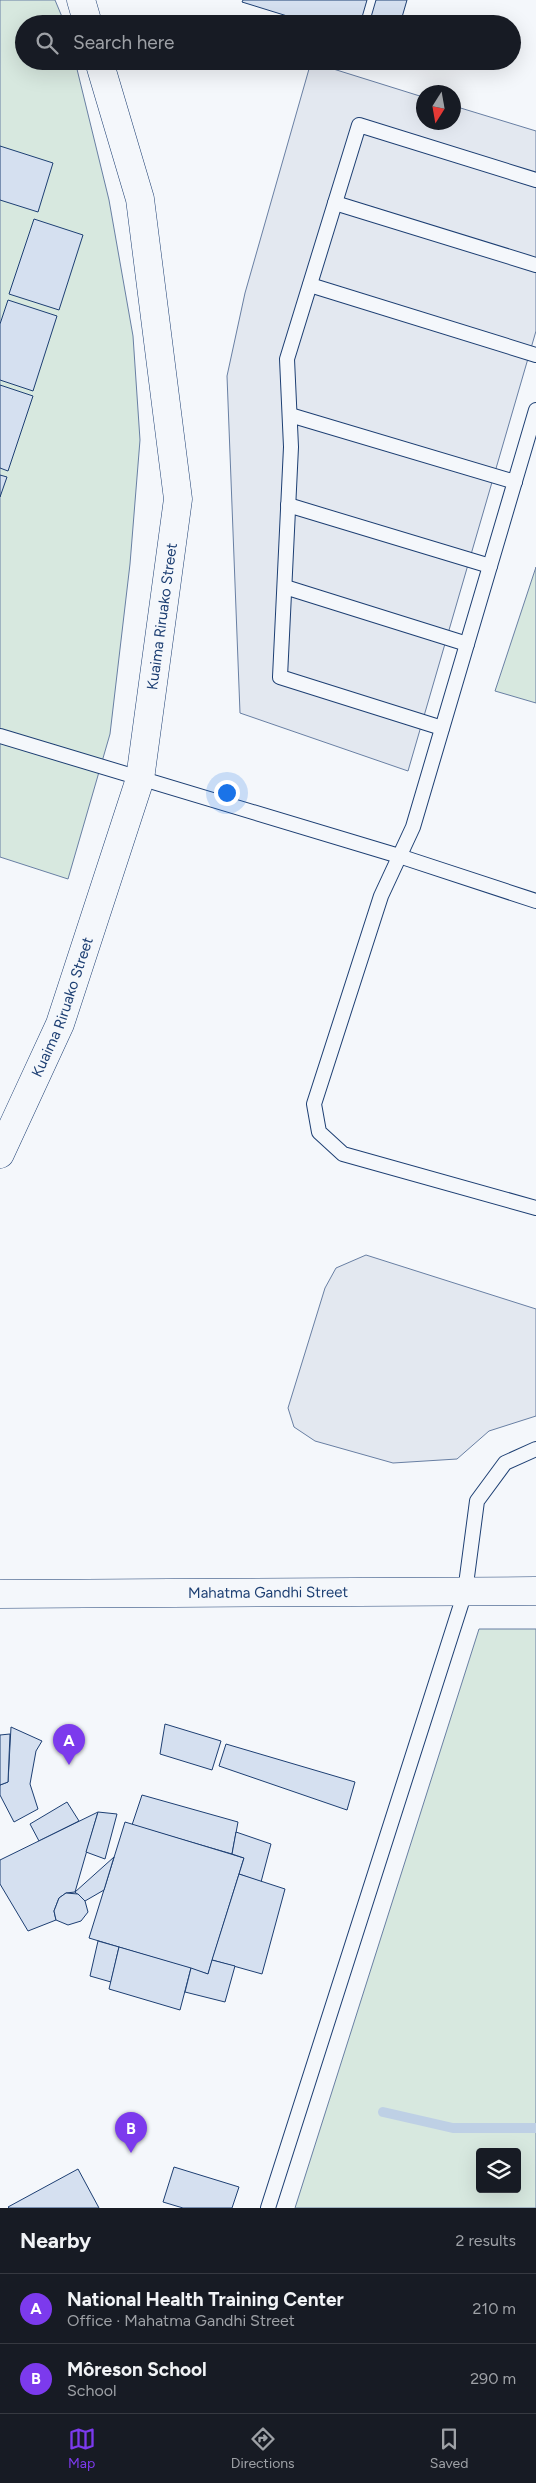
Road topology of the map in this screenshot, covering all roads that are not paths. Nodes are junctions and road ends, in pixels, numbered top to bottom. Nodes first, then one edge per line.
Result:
1 (81, 0) edge
2 (85, 15) edge
3 (102, 70) edge
4 (536, 180) edge
5 (335, 203) junction
6 (536, 265) edge
7 (310, 285) junction
8 (536, 354) edge
9 (536, 410) edge
10 (290, 415) junction
11 (515, 482) junction
12 (288, 505) junction
13 (490, 566) junction
14 (284, 587) junction
15 (467, 644) junction
16 (442, 728) junction
17 (0, 736) edge
18 (140, 779) junction
19 (399, 856) junction
20 (536, 901) edge
21 (0, 1154) edge
22 (536, 1208) edge
23 (536, 1450) edge
24 (536, 1591) edge
25 (465, 1592) junction
26 (0, 1594) edge
27 (268, 2208) edge

1 - 2 street
3 - 18 street, Kuaima Riruako Street
4 - 5 lane
5 - 6 lane
5 - 7 lane
7 - 8 lane
7 - 10 lane
9 - 11 lane
10 - 11 lane
10 - 12 lane
11 - 13 lane
12 - 13 lane
12 - 14 lane
13 - 15 lane
14 - 15 lane
14 - 16 lane
15 - 16 lane
16 - 19 lane
17 - 18 lane
18 - 19 lane
18 - 21 street, Kuaima Riruako Street
19 - 20 lane
19 - 22 lane
23 - 25 lane
24 - 25 street, Mahatma Gandhi Street
25 - 26 street, Mahatma Gandhi Street
25 - 27 lane

